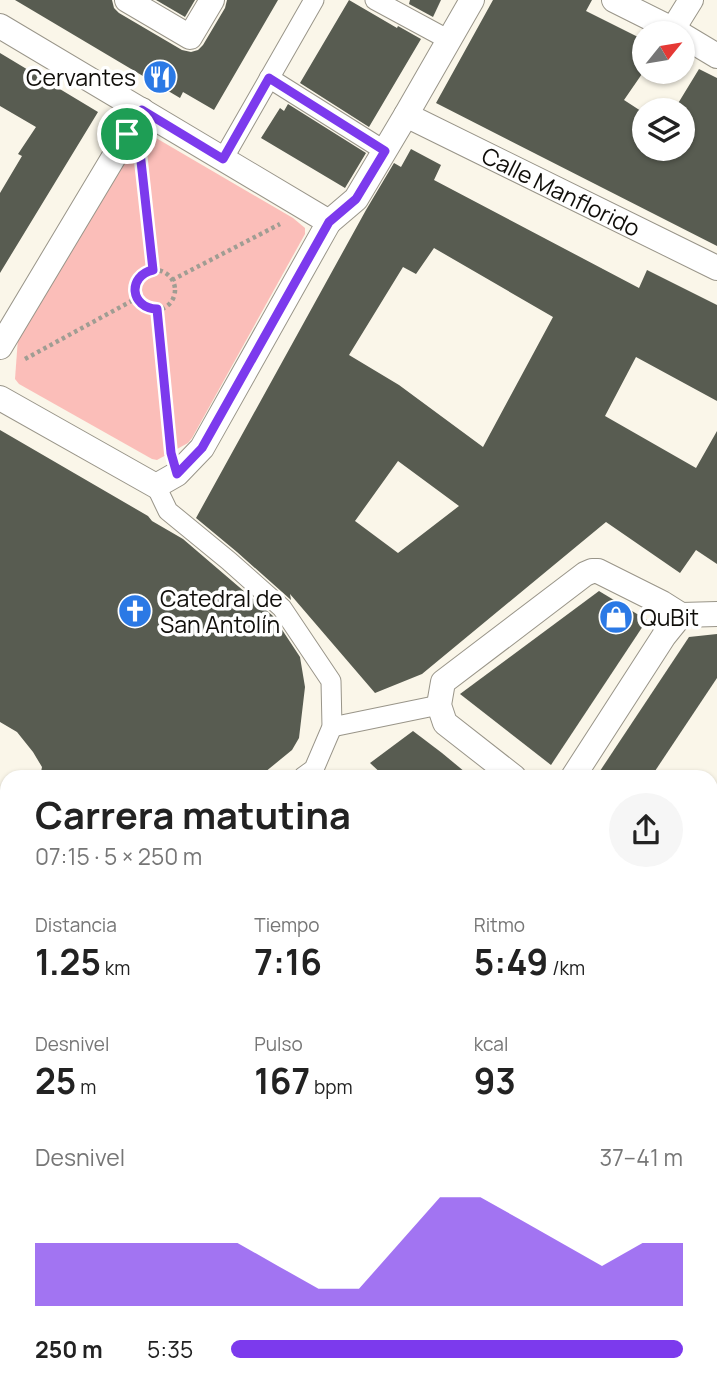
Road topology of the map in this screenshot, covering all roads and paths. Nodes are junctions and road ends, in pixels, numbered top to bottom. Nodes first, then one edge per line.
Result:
1 (127, 0) edge
2 (212, 0) edge
3 (314, 0) edge
4 (375, 0) edge
5 (472, 0) edge
6 (614, 0) edge
7 (691, 0) edge
8 (657, 21) edge
9 (683, 21) edge
10 (0, 26) edge
11 (449, 40) junction
12 (695, 42) edge
13 (717, 56) edge
14 (269, 78) junction
15 (142, 110) junction
16 (406, 115) junction
17 (127, 134) junction
18 (385, 151) junction
19 (223, 159) junction
20 (318, 216) junction
21 (717, 268) edge
22 (153, 270) junction
23 (172, 280) junction
24 (136, 298) junction
25 (157, 309) junction
26 (8, 356) edge
27 (0, 398) edge
28 (166, 480) junction
29 (717, 614) edge
30 (681, 615) junction
31 (439, 705) junction
32 (332, 727) junction
33 (313, 770) edge
34 (505, 770) edge
35 (578, 770) edge

1 - 2 street
3 - 14 street
4 - 11 street
5 - 11 street
6 - 8 street
7 - 9 street
10 - 15 street
11 - 16 street
12 - 13 street
14 - 18 street
14 - 19 street
15 - 17 street
15 - 19 street
16 - 18 street
16 - 21 street, Calle Manflorido
17 - 22 path
17 - 26 street
18 - 20 street
19 - 20 street
20 - 23 path
20 - 28 street
22 - 23 path
22 - 24 path
23 - 25 path
24 - 25 path
24 - 26 path
25 - 28 path
27 - 28 street
28 - 32 street
29 - 30 street
30 - 31 street
30 - 35 street
31 - 32 street
31 - 34 street
32 - 33 street

